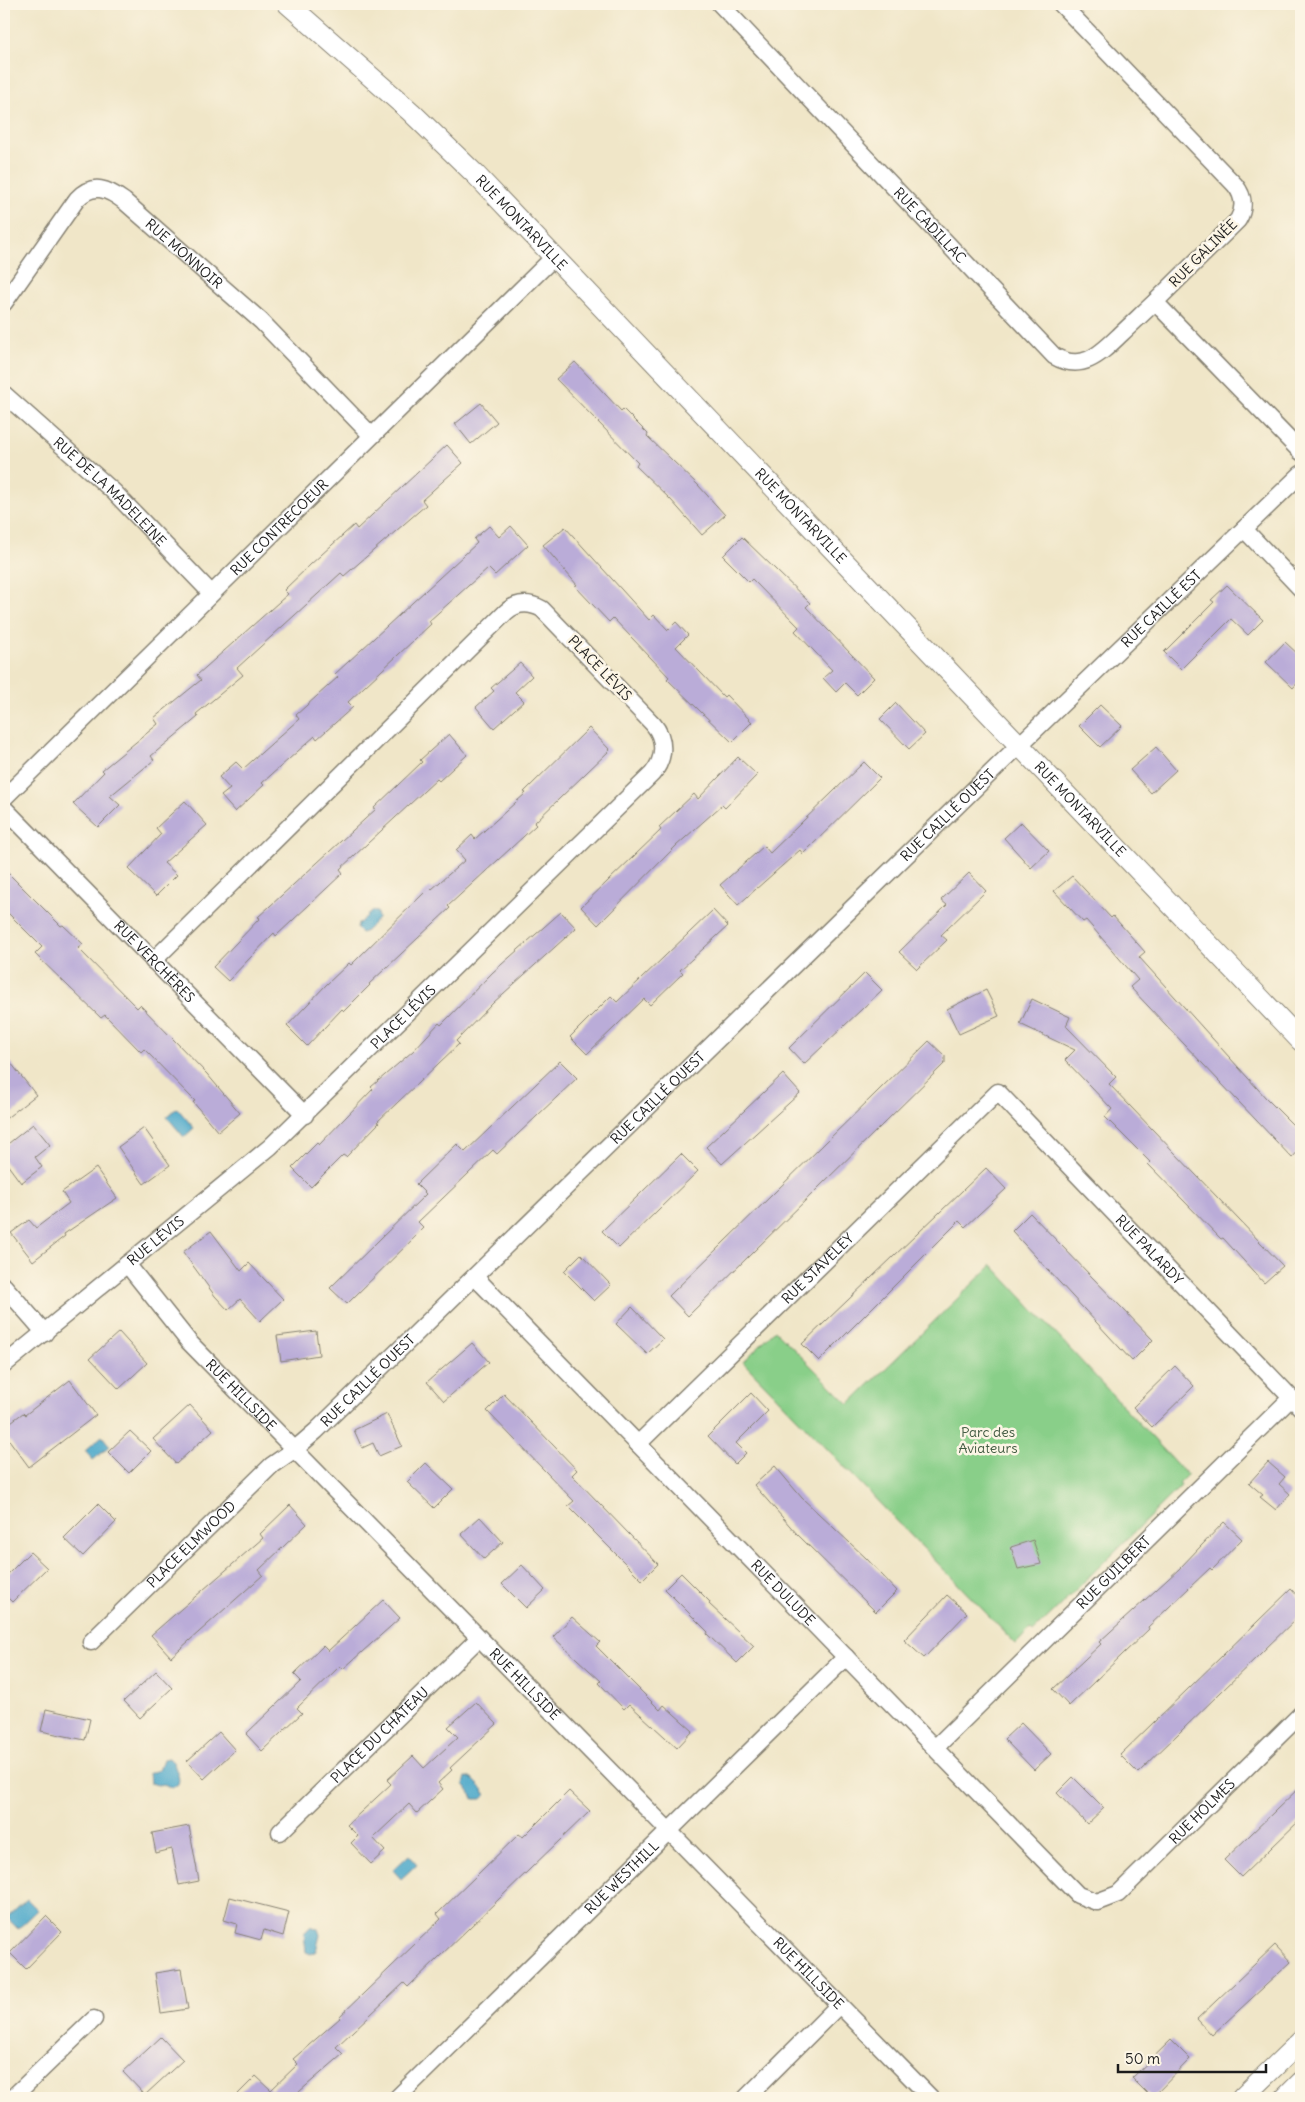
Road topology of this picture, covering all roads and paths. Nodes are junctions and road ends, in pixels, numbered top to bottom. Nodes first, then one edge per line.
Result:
1 (288, 4) edge
2 (720, 4) edge
3 (1061, 4) edge
4 (554, 257) junction
5 (1155, 302) junction
6 (4, 303) edge
7 (4, 394) edge
8 (371, 435) junction
9 (1301, 452) edge
10 (1301, 474) edge
11 (1244, 530) junction
12 (1301, 589) edge
13 (211, 593) junction
14 (1020, 744) junction
15 (4, 798) edge
16 (4, 808) edge
17 (153, 961) junction
18 (1301, 1041) edge
19 (998, 1092) joint
20 (305, 1115) junction
21 (127, 1264) junction
22 (475, 1277) junction
23 (4, 1286) edge
24 (44, 1333) junction
25 (4, 1365) edge
26 (1296, 1403) edge
27 (638, 1444) junction
28 (294, 1450) junction
29 (478, 1639) junction
30 (91, 1642) dead end
31 (846, 1658) junction
32 (1301, 1714) edge
33 (936, 1747) junction
34 (667, 1831) junction
35 (280, 1832) dead end
36 (1097, 1902) joint
37 (839, 2006) junction
38 (94, 2019) dead end
39 (1301, 2041) edge
40 (1301, 2082) edge
41 (12, 2098) edge
42 (397, 2098) edge
43 (746, 2098) edge
44 (931, 2098) edge
45 (1242, 2098) edge
46 (1285, 2098) edge

1 - 4 street, RUE MONTARVILLE
2 - 5 street, RUE CADILLAC
3 - 5 street, RUE GALINÉE
4 - 8 street, RUE CONTRECOEUR
4 - 14 street, RUE MONTARVILLE
5 - 9 street
6 - 8 street, RUE MONNOIR
7 - 13 street, RUE DE LA MADELEINE
8 - 13 street, RUE CONTRECOEUR
10 - 11 street, RUE CAILLÉ EST
11 - 12 street
11 - 14 street, RUE CAILLÉ EST
13 - 15 street, RUE CONTRECOEUR
14 - 18 street, RUE MONTARVILLE
14 - 22 street, RUE CAILLÉ OUEST
16 - 17 street, RUE VERCHÈRES
17 - 20 street, RUE VERCHÈRES
17 - 20 street, PLACE LÉVIS
19 - 26 street, RUE PALARDY
19 - 27 street, RUE STAVELEY
20 - 21 street, RUE LÉVIS
21 - 24 street, RUE LÉVIS
21 - 28 street, RUE HILLSIDE
22 - 27 street, RUE DULUDE
22 - 28 street, RUE CAILLÉ OUEST
23 - 24 street
24 - 25 street, RUE LÉVIS
26 - 33 street, RUE GUILBERT
27 - 31 street, RUE DULUDE
28 - 29 street, RUE HILLSIDE
28 - 30 street, PLACE ELMWOOD
29 - 34 street, RUE HILLSIDE
29 - 35 street, PLACE DU CHÂTEAU
31 - 33 street, RUE DULUDE
31 - 34 street, RUE WESTHILL
32 - 36 street, RUE HOLMES
33 - 36 street, RUE DULUDE
34 - 37 street, RUE HILLSIDE
34 - 42 street, RUE WESTHILL
37 - 43 street
37 - 44 street, RUE HILLSIDE
38 - 41 street
39 - 45 street
40 - 46 street

